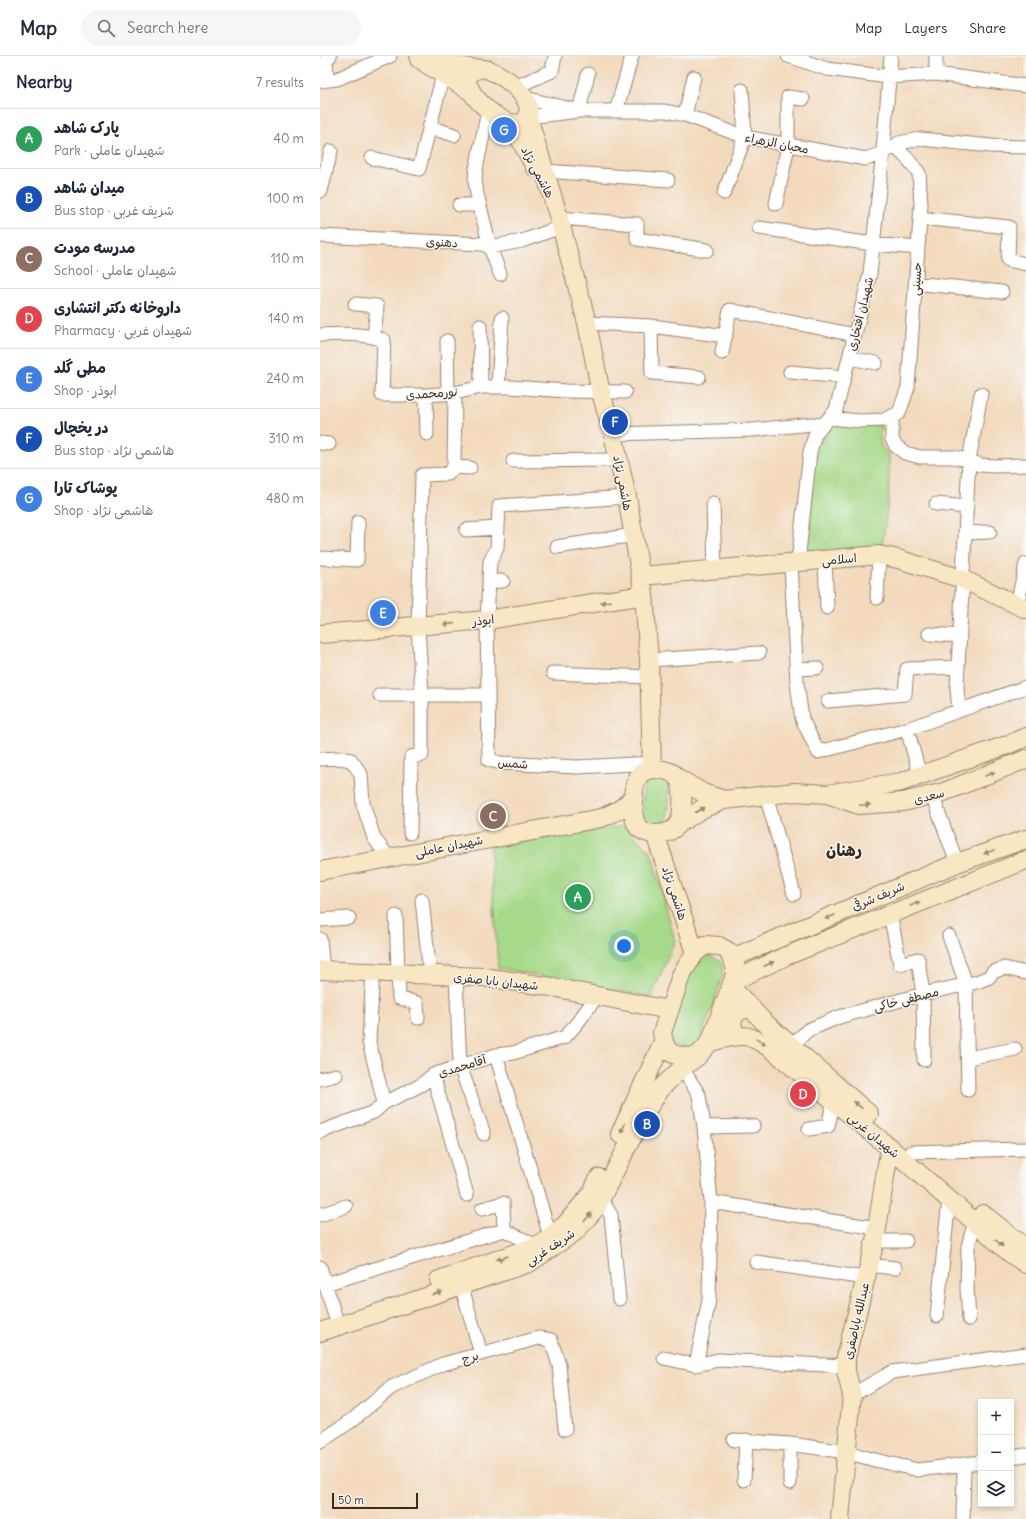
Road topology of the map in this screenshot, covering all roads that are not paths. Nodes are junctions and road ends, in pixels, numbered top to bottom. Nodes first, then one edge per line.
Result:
1 (330, 56) edge
2 (390, 56) edge
3 (555, 56) edge
4 (632, 56) edge
5 (788, 56) edge
6 (891, 56) edge
7 (936, 56) edge
8 (418, 57) edge
9 (477, 69) junction
10 (588, 74) dead end
11 (936, 74) junction
12 (443, 75) junction
13 (694, 77) dead end
14 (889, 77) junction
15 (323, 80) edge
16 (1026, 86) edge
17 (742, 90) dead end
18 (470, 91) junction
19 (520, 92) junction
20 (803, 99) dead end
21 (488, 111) junction
22 (579, 111) junction
23 (616, 111) junction
24 (685, 115) junction
25 (528, 117) junction
26 (508, 122) junction
27 (429, 127) junction
28 (454, 135) dead end
29 (745, 137) junction
30 (788, 146) junction
31 (1026, 147) edge
32 (888, 149) junction
33 (331, 152) dead end
34 (372, 158) dead end
35 (545, 171) junction
36 (668, 180) dead end
37 (320, 191) edge
38 (724, 193) dead end
39 (776, 204) dead end
40 (459, 205) dead end
41 (480, 205) junction
42 (558, 216) junction
43 (920, 218) junction
44 (759, 228) dead end
45 (320, 236) edge
46 (873, 244) junction
47 (490, 247) junction
48 (918, 248) junction
49 (707, 250) dead end
50 (1026, 264) edge
51 (500, 274) dead end
52 (915, 283) junction
53 (1002, 292) dead end
54 (355, 304) dead end
55 (502, 318) dead end
56 (587, 323) junction
57 (480, 326) dead end
58 (652, 326) junction
59 (320, 334) edge
60 (855, 335) junction
61 (374, 336) junction
62 (726, 336) junction
63 (447, 341) dead end
64 (722, 353) dead end
65 (849, 358) junction
66 (876, 363) dead end
67 (790, 372) dead end
68 (699, 377) dead end
69 (844, 377) junction
70 (481, 387) junction
71 (498, 387) junction
72 (625, 392) dead end
73 (451, 393) junction
74 (601, 393) junction
75 (981, 394) dead end
76 (426, 395) junction
77 (892, 416) junction
78 (826, 421) junction
79 (427, 434) dead end
80 (613, 434) junction
81 (619, 460) junction
82 (970, 460) junction
83 (513, 461) dead end
84 (1026, 465) edge
85 (454, 467) junction
86 (470, 468) dead end
87 (627, 497) junction
88 (713, 503) dead end
89 (936, 504) dead end
90 (967, 508) junction
91 (358, 522) dead end
92 (498, 528) junction
93 (466, 530) dead end
94 (990, 532) dead end
95 (965, 533) junction
96 (634, 535) junction
97 (557, 547) dead end
98 (879, 555) junction
99 (320, 558) edge
100 (825, 560) junction
101 (794, 562) junction
102 (1026, 564) edge
103 (715, 570) junction
104 (641, 576) junction
105 (962, 579) junction
106 (503, 581) dead end
107 (489, 582) junction
108 (644, 595) junction
109 (877, 598) dead end
110 (1022, 607) edge
111 (827, 608) dead end
112 (487, 620) junction
113 (418, 627) junction
114 (320, 634) edge
115 (929, 634) dead end
116 (960, 636) junction
117 (759, 653) dead end
118 (958, 667) junction
119 (817, 668) dead end
120 (649, 669) junction
121 (796, 669) junction
122 (553, 673) dead end
123 (1026, 686) edge
124 (380, 695) dead end
125 (422, 695) junction
126 (488, 695) junction
127 (828, 701) dead end
128 (958, 710) junction
129 (907, 730) junction
130 (1026, 736) edge
131 (320, 758) edge
132 (1026, 760) edge
133 (652, 766) junction
134 (920, 775) junction
135 (678, 778) junction
136 (828, 794) junction
137 (634, 795) junction
138 (766, 795) junction
139 (932, 795) junction
140 (724, 800) junction
141 (601, 818) junction
142 (659, 830) junction
143 (410, 833) dead end
144 (1026, 839) edge
145 (389, 858) junction
146 (1026, 860) edge
147 (957, 863) junction
148 (320, 871) edge
149 (794, 894) dead end
150 (422, 900) dead end
151 (890, 914) junction
152 (396, 916) dead end
153 (349, 918) dead end
154 (320, 920) edge
155 (949, 936) dead end
156 (320, 939) edge
157 (700, 949) junction
158 (732, 958) junction
159 (322, 970) edge
160 (373, 972) junction
161 (398, 973) junction
162 (1026, 973) edge
163 (430, 974) junction
164 (456, 976) junction
165 (732, 984) junction
166 (966, 984) junction
167 (923, 994) junction
168 (597, 996) junction
169 (752, 1008) junction
170 (669, 1010) junction
171 (418, 1018) dead end
172 (736, 1035) junction
173 (663, 1042) junction
174 (710, 1042) junction
175 (791, 1046) junction
176 (1015, 1050) dead end
177 (496, 1055) junction
178 (698, 1057) junction
179 (968, 1058) junction
180 (924, 1060) dead end
181 (460, 1066) junction
182 (682, 1068) junction
183 (336, 1075) dead end
184 (433, 1075) junction
185 (320, 1079) edge
186 (653, 1084) junction
187 (968, 1090) dead end
188 (834, 1100) junction
189 (384, 1103) junction
190 (754, 1126) dead end
191 (704, 1127) junction
192 (809, 1129) dead end
193 (320, 1132) edge
194 (484, 1134) dead end
195 (890, 1148) junction
196 (1026, 1149) edge
197 (912, 1152) junction
198 (467, 1195) dead end
199 (601, 1199) junction
200 (949, 1199) junction
201 (711, 1202) junction
202 (346, 1206) dead end
203 (482, 1209) dead end
204 (320, 1215) edge
205 (975, 1222) junction
206 (504, 1230) junction
207 (876, 1234) junction
208 (544, 1241) junction
209 (906, 1241) dead end
210 (1023, 1241) edge
211 (756, 1262) dead end
212 (1026, 1264) edge
213 (320, 1267) edge
214 (895, 1268) dead end
215 (867, 1272) junction
216 (325, 1284) junction
217 (463, 1291) dead end
218 (619, 1299) dead end
219 (937, 1316) dead end
220 (328, 1318) edge
221 (969, 1319) dead end
222 (320, 1332) edge
223 (481, 1354) junction
224 (1026, 1354) edge
225 (664, 1358) dead end
226 (696, 1364) junction
227 (846, 1366) junction
228 (852, 1395) junction
229 (565, 1429) dead end
230 (320, 1442) edge
231 (790, 1444) junction
232 (846, 1452) junction
233 (1026, 1454) edge
234 (1014, 1456) edge
235 (978, 1463) edge
236 (964, 1465) junction
237 (744, 1480) dead end
238 (790, 1483) dead end
239 (842, 1519) edge
240 (962, 1519) edge

1 - 15 street
2 - 15 street
3 - 19 street
4 - 23 street
5 - 14 street
6 - 14 street, شهیدان افتخاری
7 - 11 street
8 - 9 main road
8 - 12 main road
9 - 18 main road
9 - 19 main road
10 - 22 street
11 - 14 street
11 - 16 street
12 - 18 main road
12 - 27 street
13 - 24 street
14 - 32 street, شهیدان افتخاری
17 - 29 street
18 - 21 main road
19 - 22 street
19 - 25 main road, هاشمی نژاد
20 - 30 street
21 - 26 main road
21 - 41 street
22 - 23 street, محبان الزهراء
22 - 25 street, محبان الزهراء
23 - 24 street, محبان الزهراء
24 - 29 street, محبان الزهراء
25 - 26 main road
25 - 35 main road, هاشمی نژاد
26 - 42 main road, هاشمی نژاد
27 - 28 street
27 - 34 street
29 - 30 street, محبان الزهراء
29 - 38 street
30 - 32 street, محبان الزهراء
30 - 39 street
31 - 32 street, محبان الزهراء
32 - 43 street, حسینی
32 - 46 street, شهیدان افتخاری
33 - 37 street
35 - 36 street
35 - 42 main road, هاشمی نژاد
40 - 41 street
41 - 47 street
42 - 47 street, دهنوی
42 - 49 street
42 - 56 main road, هاشمی نژاد
43 - 48 street, حسینی
43 - 50 street
44 - 46 street
45 - 47 street, دهنوی
46 - 48 street
46 - 60 street, شهیدان افتخاری
47 - 51 street
48 - 52 street, حسینی
52 - 53 street
52 - 77 street, حسینی
54 - 61 street
55 - 71 street
56 - 58 street
56 - 74 main road, هاشمی نژاد
57 - 70 street
58 - 62 street
58 - 68 street
59 - 61 street
60 - 62 street
60 - 65 street, شهیدان افتخاری
61 - 76 street, نورمحمدی
62 - 64 street
63 - 73 street
65 - 66 street
65 - 69 street, شهیدان افتخاری
67 - 69 street
69 - 78 street, شهیدان افتخاری
70 - 71 street, نورمحمدی
70 - 73 street, نورمحمدی
71 - 74 street, نورمحمدی
72 - 74 street, نورمحمدی
73 - 76 street, نورمحمدی
73 - 85 street
74 - 80 main road, هاشمی نژاد
75 - 82 street
76 - 79 street
77 - 78 street
77 - 82 street
78 - 80 street
78 - 101 street, شهیدان افتخاری
80 - 81 main road, هاشمی نژاد
81 - 83 street
81 - 87 main road, هاشمی نژاد
82 - 84 street
82 - 90 street
85 - 86 street
85 - 113 street
87 - 92 street, شمس
87 - 96 main road, هاشمی نژاد
88 - 103 street
89 - 90 street
90 - 95 street
91 - 99 street
92 - 93 street
92 - 107 street, شمس
94 - 95 street
95 - 105 street
96 - 97 street
96 - 104 main road, هاشمی نژاد
98 - 100 main road, اسلامی
98 - 105 main road, اسلامی
98 - 109 street
100 - 101 main road, اسلامی
100 - 111 street
101 - 103 main road, اسلامی
101 - 121 street, شهیدان افتخاری
102 - 110 street
103 - 104 main road, اسلامی
104 - 108 main road, هاشمی نژاد
105 - 110 main road, اسلامی
105 - 116 street
106 - 107 street
107 - 112 street, شمس
108 -> 112 main road, ابوذر
108 - 120 main road, هاشمی نژاد
112 -> 113 main road, ابوذر
112 - 126 street, شمس
113 - 114 main road, ابوذر
113 - 125 street
115 - 116 street
116 - 118 street
117 - 120 street
118 - 127 street
118 - 128 street
119 - 121 street
120 - 122 street
120 - 133 main road, هاشمی نژاد
121 - 129 street, شهیدان افتخاری
123 - 128 street
124 - 125 street
125 - 126 street
125 - 143 street
126 - 133 street, شمس
128 - 129 street
129 - 134 street
130 - 134 main road, سعدی
131 - 145 street
139 -> 132 main road, سعدی
133 - 135 main road
133 - 137 main road
134 - 136 main road, سعدی
134 - 139 main road
135 - 140 main road
135 - 142 main road
136 - 138 main road, سعدی
136 -> 139 main road, سعدی
137 - 141 main road, شهیدان عاملی
137 - 142 main road
138 - 140 main road, سعدی
138 - 149 street
139 - 147 street
142 -> 140 main road
141 - 142 main road, شهیدان عاملی
141 - 145 main road, شهیدان عاملی
142 - 157 main road, هاشمی نژاد
144 -> 147 main road, شریف شرقی
145 - 148 main road, شهیدان عاملی
151 -> 146 main road, شریف شرقی
147 -> 158 main road, شریف شرقی
150 - 163 street
165 -> 151 main road, شریف شرقی
151 - 167 street
152 - 161 street
153 - 154 street
155 - 166 street
156 - 159 street
157 - 158 main road
157 - 170 main road, شریف غربی
158 - 165 main road, شریف غربی
159 - 160 main road, شهیدان بابا صفری
160 - 161 main road, شهیدان بابا صفری
160 - 189 street
161 - 163 main road, شهیدان بابا صفری
161 - 171 street
162 - 166 street, مصطفی خاکی
163 - 164 main road, شهیدان بابا صفری
164 - 168 main road, شهیدان بابا صفری
164 - 181 street
165 - 169 main road, شهیدان غربی
165 - 174 main road, شریف غربی
166 - 167 street, مصطفی خاکی
166 - 179 street
167 - 175 street, مصطفی خاکی
167 - 180 street
168 - 170 main road, شهیدان بابا صفری
168 - 177 street, آقامحمدی
169 - 172 main road
169 - 175 main road, شهیدان غربی
170 - 173 main road, شریف غربی
172 - 174 main road, شهیدان غربی
172 -> 188 main road, شهیدان غربی
173 - 178 main road
173 - 186 main road, شریف غربی
174 - 178 main road, شریف غربی
197 -> 175 main road, شهیدان غربی
176 - 179 street
177 - 181 street, آقامحمدی
177 - 208 street
178 - 182 main road, شریف غربی
179 - 187 street
181 - 184 street, آقامحمدی
181 - 194 street
182 - 186 main road, شریف غربی
182 - 191 street
183 - 185 street
184 - 189 street, آقامحمدی
184 - 198 street
186 - 199 main road, شریف غربی
186 -> 208 main road, شریف غربی
188 - 192 street
188 - 195 main road, شهیدان غربی
189 - 193 street, آقامحمدی
190 - 191 street
191 - 201 street
195 - 200 main road, شهیدان غربی
195 - 207 main road, عبدالله باباصفری
196 - 197 street
197 - 210 main road, شهیدان غربی
199 - 218 street
222 -> 199 main road, شریف غربی
200 - 205 main road, شهیدان غربی
200 - 219 street
201 - 207 street
201 - 226 street
202 - 204 street
203 - 206 street
205 -> 212 main road, شهیدان غربی
205 - 221 street
206 - 208 street
206 - 216 street
207 - 209 street
207 - 215 main road, عبدالله باباصفری
208 -> 220 main road, شریف غربی
211 - 215 street
213 - 216 street
214 - 215 street
215 - 227 main road, عبدالله باباصفری
216 - 220 street
217 - 223 street
223 - 229 street, برج
223 - 230 street, برج
224 - 228 street
225 - 226 street
226 - 227 street
227 - 228 main road, عبدالله باباصفری
228 - 232 main road, عبدالله باباصفری
231 - 232 street
231 - 237 street
231 - 238 street
232 - 236 street
232 - 239 main road, عبدالله باباصفری
233 - 234 street
235 - 236 street
236 - 240 street

